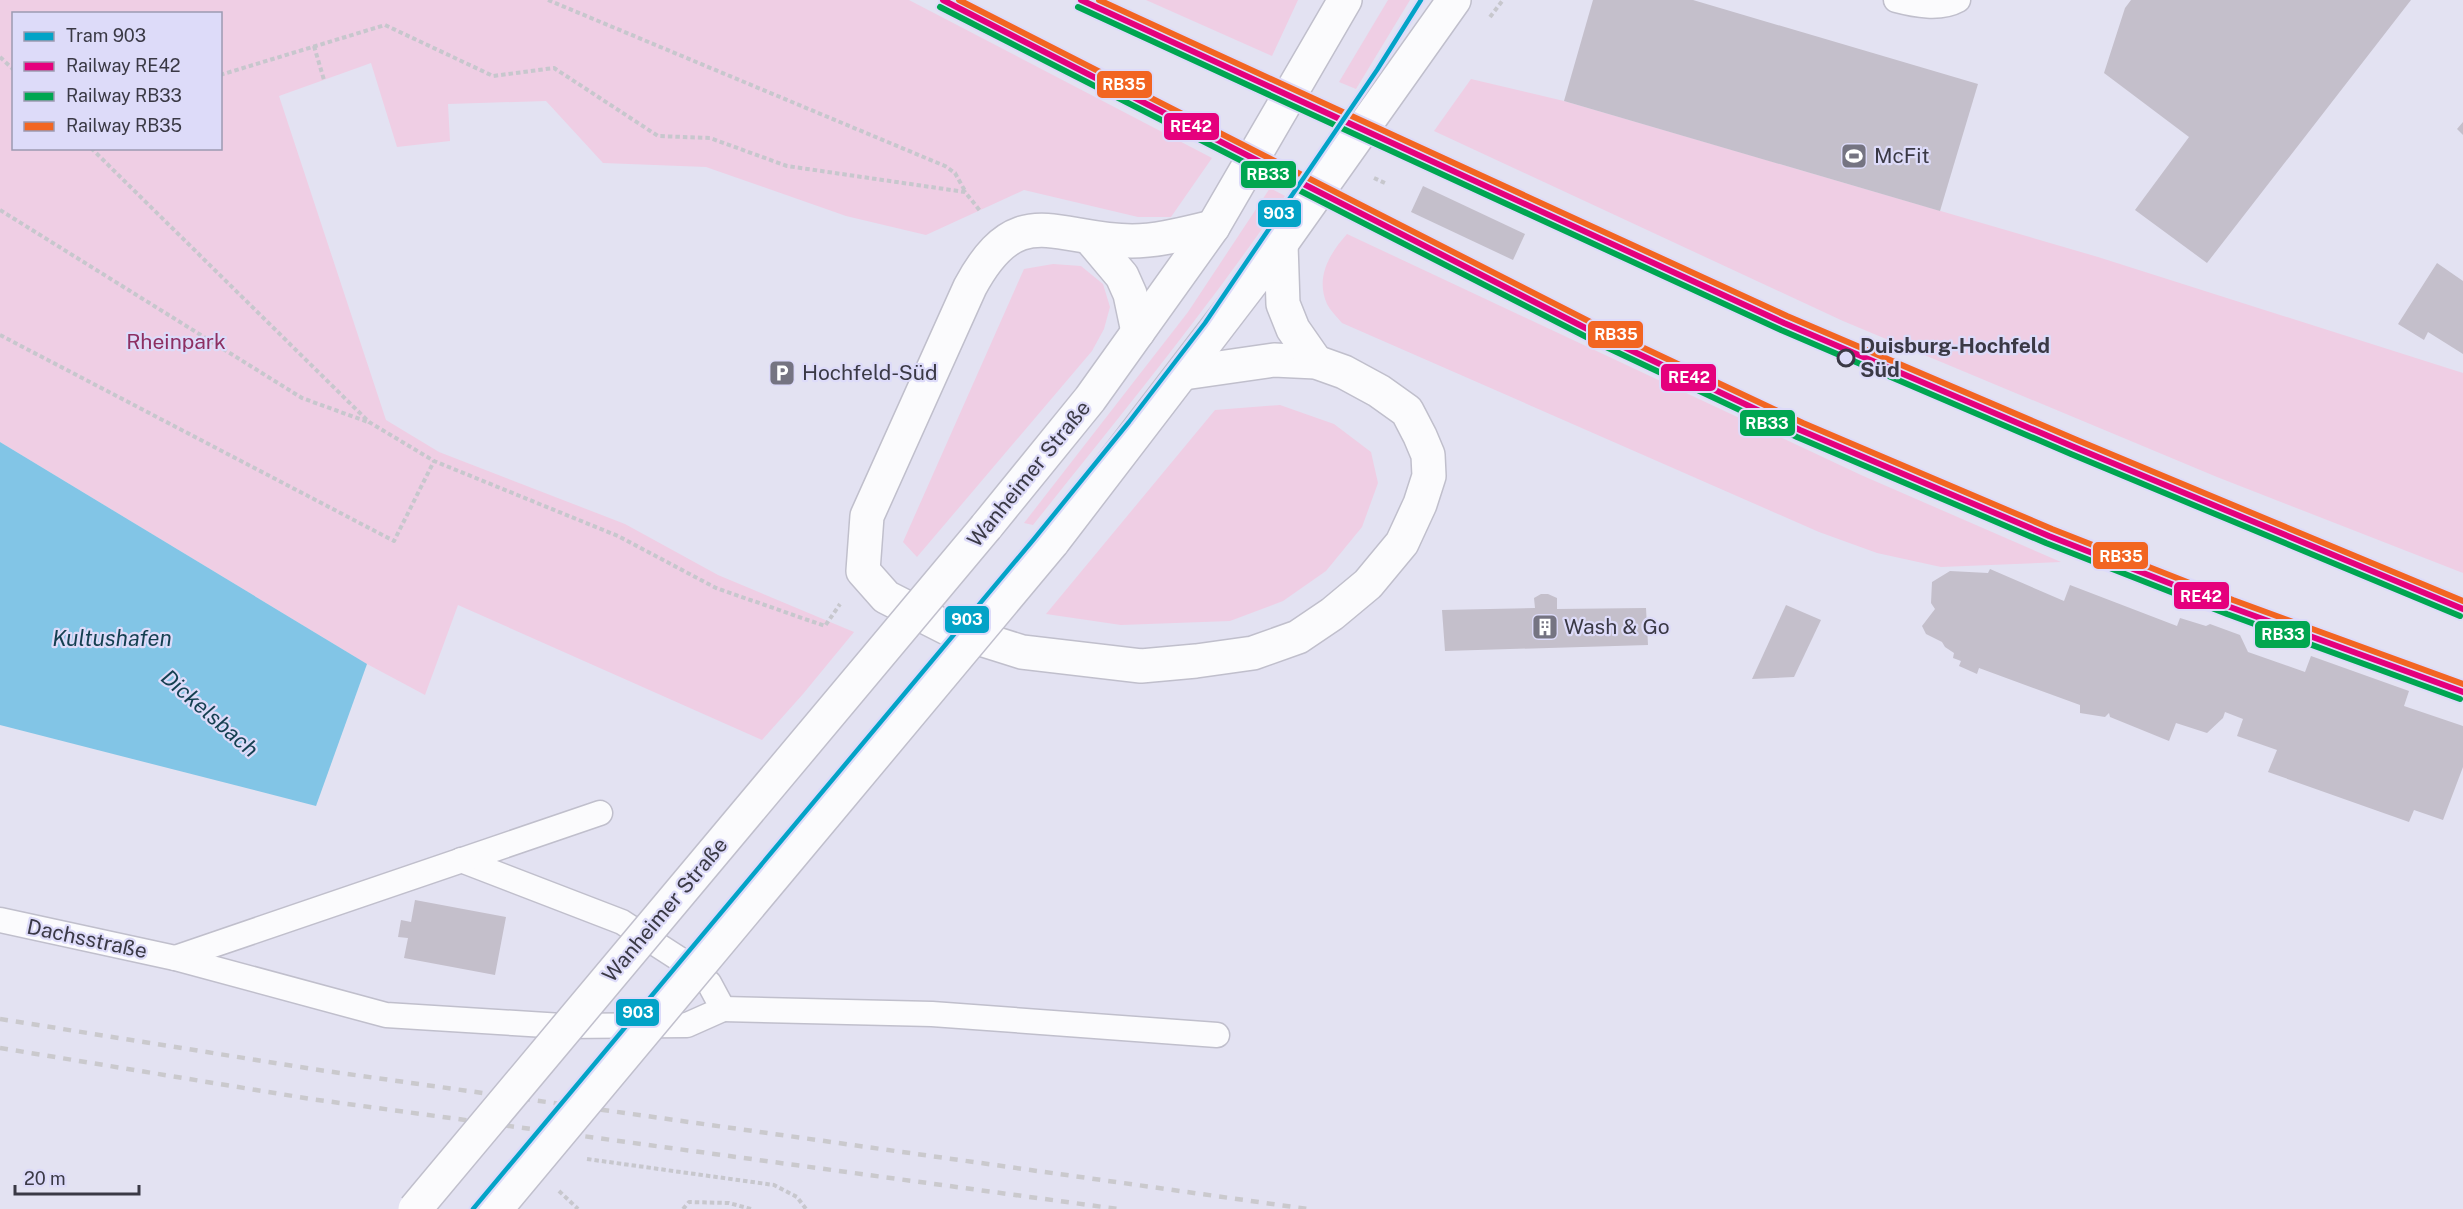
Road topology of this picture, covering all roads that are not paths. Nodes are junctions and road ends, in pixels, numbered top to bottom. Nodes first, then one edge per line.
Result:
1 (1345, 0) edge
2 (1454, 0) edge
3 (1896, 0) edge
4 (1958, 0) edge
5 (1213, 227) junction
6 (1090, 238) junction
7 (1281, 244) junction
8 (1138, 333) junction
9 (1316, 362) junction
10 (1184, 373) junction
11 (600, 813) dead end
12 (461, 860) junction
13 (0, 920) edge
14 (175, 958) junction
15 (723, 1009) junction
16 (1217, 1035) dead end
17 (415, 1209) edge
18 (496, 1209) edge

1 - 5 street, Wanheimer Straße
2 - 7 street
3 - 4 lane
5 - 6 street
5 - 8 street, Wanheimer Straße
6 - 8 street
6 - 9 street
7 - 9 street
7 - 10 street
8 - 17 street, Wanheimer Straße, bridge
9 - 10 street
10 - 18 street, bridge
11 - 12 lane
12 - 14 lane
12 - 15 lane
13 - 14 lane, Dachsstraße
14 - 15 lane, Dachsstraße
15 - 16 lane

